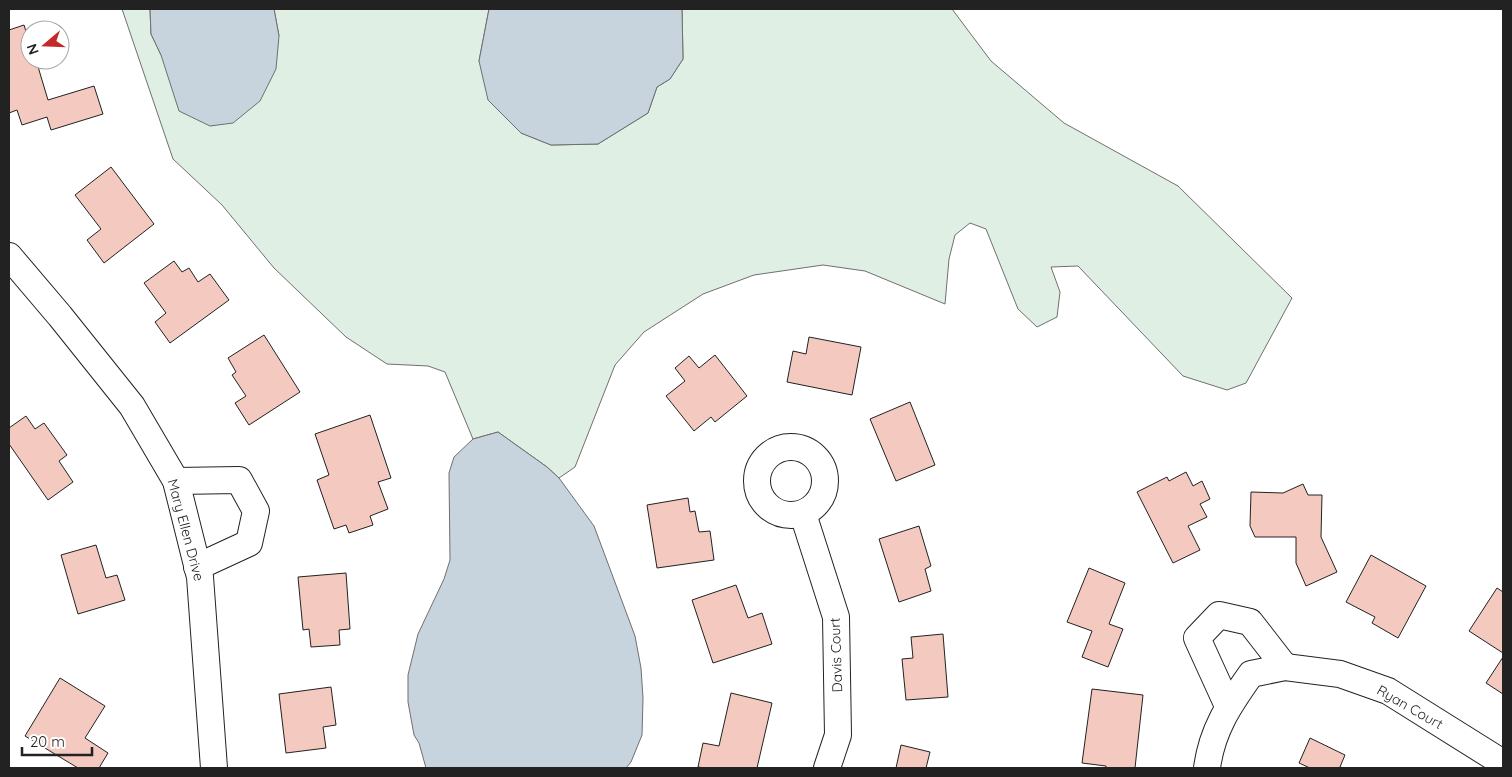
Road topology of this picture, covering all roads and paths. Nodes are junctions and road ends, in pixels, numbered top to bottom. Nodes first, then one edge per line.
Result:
1 (9, 256) edge
2 (176, 480) junction
3 (802, 514) dead end
4 (197, 567) junction
5 (1285, 667) junction
6 (1228, 706) junction
7 (1503, 763) edge
8 (214, 768) edge
9 (827, 768) edge
10 (1207, 768) edge

1 - 2 street, Mary Ellen Drive
2 - 4 street, Mary Ellen Drive
2 - 4 street
3 - 9 street, Davis Court
4 - 8 street, Mary Ellen Drive
5 - 6 street, Ryan Court
5 - 6 street
5 - 7 street, Ryan Court
6 - 10 street

